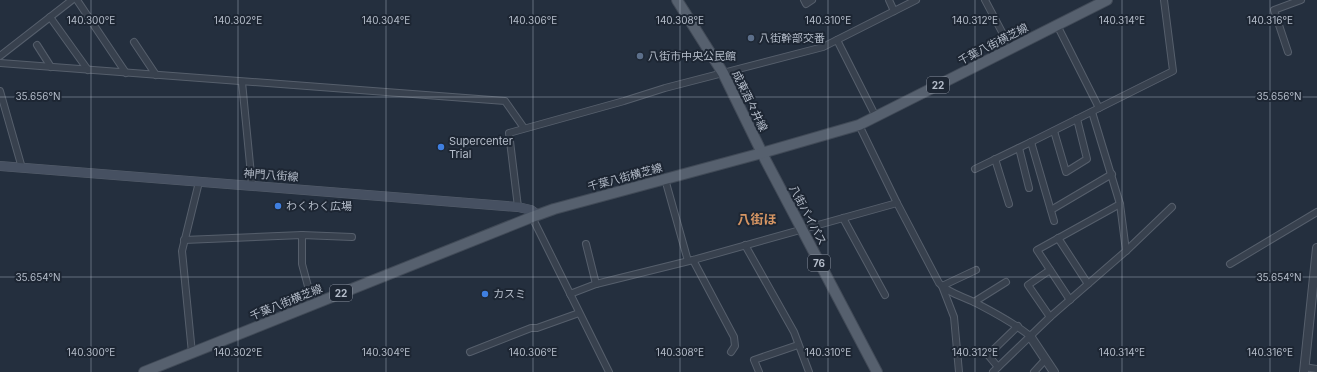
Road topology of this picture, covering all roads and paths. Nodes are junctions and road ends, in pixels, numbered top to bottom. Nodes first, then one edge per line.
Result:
1 (72, 0) edge
2 (77, 0) edge
3 (677, 0) edge
4 (804, 0) edge
5 (812, 0) edge
6 (889, 0) edge
7 (916, 0) edge
8 (985, 0) edge
9 (1107, 0) edge
10 (1164, 0) edge
11 (1301, 0) edge
12 (1293, 2) edge
13 (894, 11) junction
14 (50, 17) junction
15 (1057, 25) junction
16 (837, 40) junction
17 (134, 42) dead end
18 (37, 45) dead end
19 (1011, 48) junction
20 (1288, 52) dead end
21 (0, 56) edge
22 (0, 63) edge
23 (51, 66) junction
24 (88, 70) junction
25 (126, 73) junction
26 (723, 73) junction
27 (156, 75) junction
28 (242, 82) junction
29 (0, 91) edge
30 (1099, 108) junction
31 (1092, 112) junction
32 (876, 117) junction
33 (1077, 119) junction
34 (859, 125) junction
35 (524, 128) junction
36 (1054, 131) junction
37 (1031, 142) junction
38 (1019, 148) junction
39 (762, 153) junction
40 (995, 159) junction
41 (0, 166) edge
42 (22, 168) junction
43 (975, 169) dead end
44 (1112, 174) junction
45 (665, 179) junction
46 (199, 182) junction
47 (252, 186) junction
48 (1029, 188) dead end
49 (897, 203) junction
50 (1009, 204) dead end
51 (1120, 204) junction
52 (518, 207) junction
53 (1172, 208) dead end
54 (1051, 210) junction
55 (1317, 212) edge
56 (535, 216) junction
57 (843, 218) junction
58 (1054, 221) dead end
59 (802, 229) junction
60 (302, 235) junction
61 (352, 237) dead end
62 (1058, 238) junction
63 (184, 240) junction
64 (586, 244) dead end
65 (745, 245) junction
66 (1317, 248) edge
67 (1126, 251) junction
68 (690, 261) junction
69 (1230, 264) dead end
70 (976, 270) dead end
71 (1050, 270) junction
72 (1006, 282) dead end
73 (596, 284) junction
74 (1088, 284) junction
75 (942, 286) junction
76 (570, 294) junction
77 (885, 295) dead end
78 (1070, 300) junction
79 (974, 302) junction
80 (313, 305) junction
81 (579, 313) junction
82 (1050, 317) junction
83 (1018, 326) junction
84 (1030, 336) junction
85 (798, 345) junction
86 (470, 352) dead end
87 (730, 352) dead end
88 (192, 353) junction
89 (1045, 360) junction
90 (998, 367) junction
91 (1317, 369) edge
92 (1304, 370) edge
93 (808, 371) edge
94 (144, 372) edge
95 (609, 372) edge
96 (759, 372) edge
97 (800, 372) edge
98 (878, 372) edge
99 (959, 372) edge
100 (993, 372) edge
101 (1034, 372) edge
102 (1054, 372) edge

1 - 14 street
2 - 25 street
3 - 26 main road, 成東酒々井線 / 76
4 - 5 street
6 - 13 street
7 - 13 street
8 - 19 street
9 - 15 main road, 千葉八街横芝線 / 22
10 - 30 street
11 - 12 street
12 - 20 street
13 - 16 street
14 - 21 street
14 - 24 street
15 - 19 main road, 千葉八街横芝線 / 22
15 - 30 street
16 - 26 street
16 - 32 street
17 - 27 street
18 - 23 street
19 - 32 main road, 千葉八街横芝線 / 22
22 - 23 street
23 - 24 street
24 - 25 street
25 - 27 street
26 - 35 street
26 - 39 main road, 成東酒々井線 / 76
27 - 28 street
28 - 35 street
28 - 47 street
29 - 42 street
30 - 31 street
31 - 33 street
31 - 44 street
32 - 34 main road, 千葉八街横芝線 / 22
33 - 36 street
33 - 36 street
34 - 39 main road, 千葉八街横芝線 / 22
34 - 49 street
35 - 52 street
36 - 37 street
37 - 38 street
37 - 54 street
38 - 40 street
38 - 48 street
39 - 45 main road, 千葉八街横芝線 / 22
39 - 59 main road, 八街バイパス / 76
40 - 43 street
40 - 50 street
41 - 42 main road, 神門八街線
42 - 46 main road, 神門八街線
44 - 51 street
44 - 54 street
45 - 56 main road, 千葉八街横芝線 / 22
45 - 68 street
46 - 47 main road, 神門八街線
46 - 63 street
47 - 52 main road, 神門八街線
49 - 57 street
49 - 75 street
51 - 62 street
51 - 67 street
52 - 56 main road, 神門八街線
53 - 67 street
54 - 58 street
55 - 69 street
56 - 76 street
56 - 80 main road, 千葉八街横芝線 / 22
57 - 59 street
57 - 77 street
59 - 65 street
59 - 98 main road, 八街バイパス / 76
60 - 61 street
60 - 63 street
60 - 80 street
62 - 71 street
62 - 74 street
63 - 88 street
64 - 73 street
65 - 68 street
65 - 85 street
66 - 92 street
67 - 74 street
68 - 73 street
68 - 87 street
70 - 75 street
71 - 78 street
71 - 82 street
72 - 79 street
73 - 76 street
74 - 78 street
75 - 79 street
75 - 99 street
76 - 81 street
78 - 82 street
79 - 83 street
80 - 88 main road, 千葉八街横芝線 / 22
81 - 86 street
81 - 95 street
82 - 84 street
83 - 84 street
83 - 90 street
84 - 89 street
84 - 90 street
85 - 93 street
85 - 96 street
88 - 94 main road, 千葉八街横芝線 / 22
89 - 101 street
89 - 102 street
90 - 100 street
91 - 92 street
93 - 97 street

